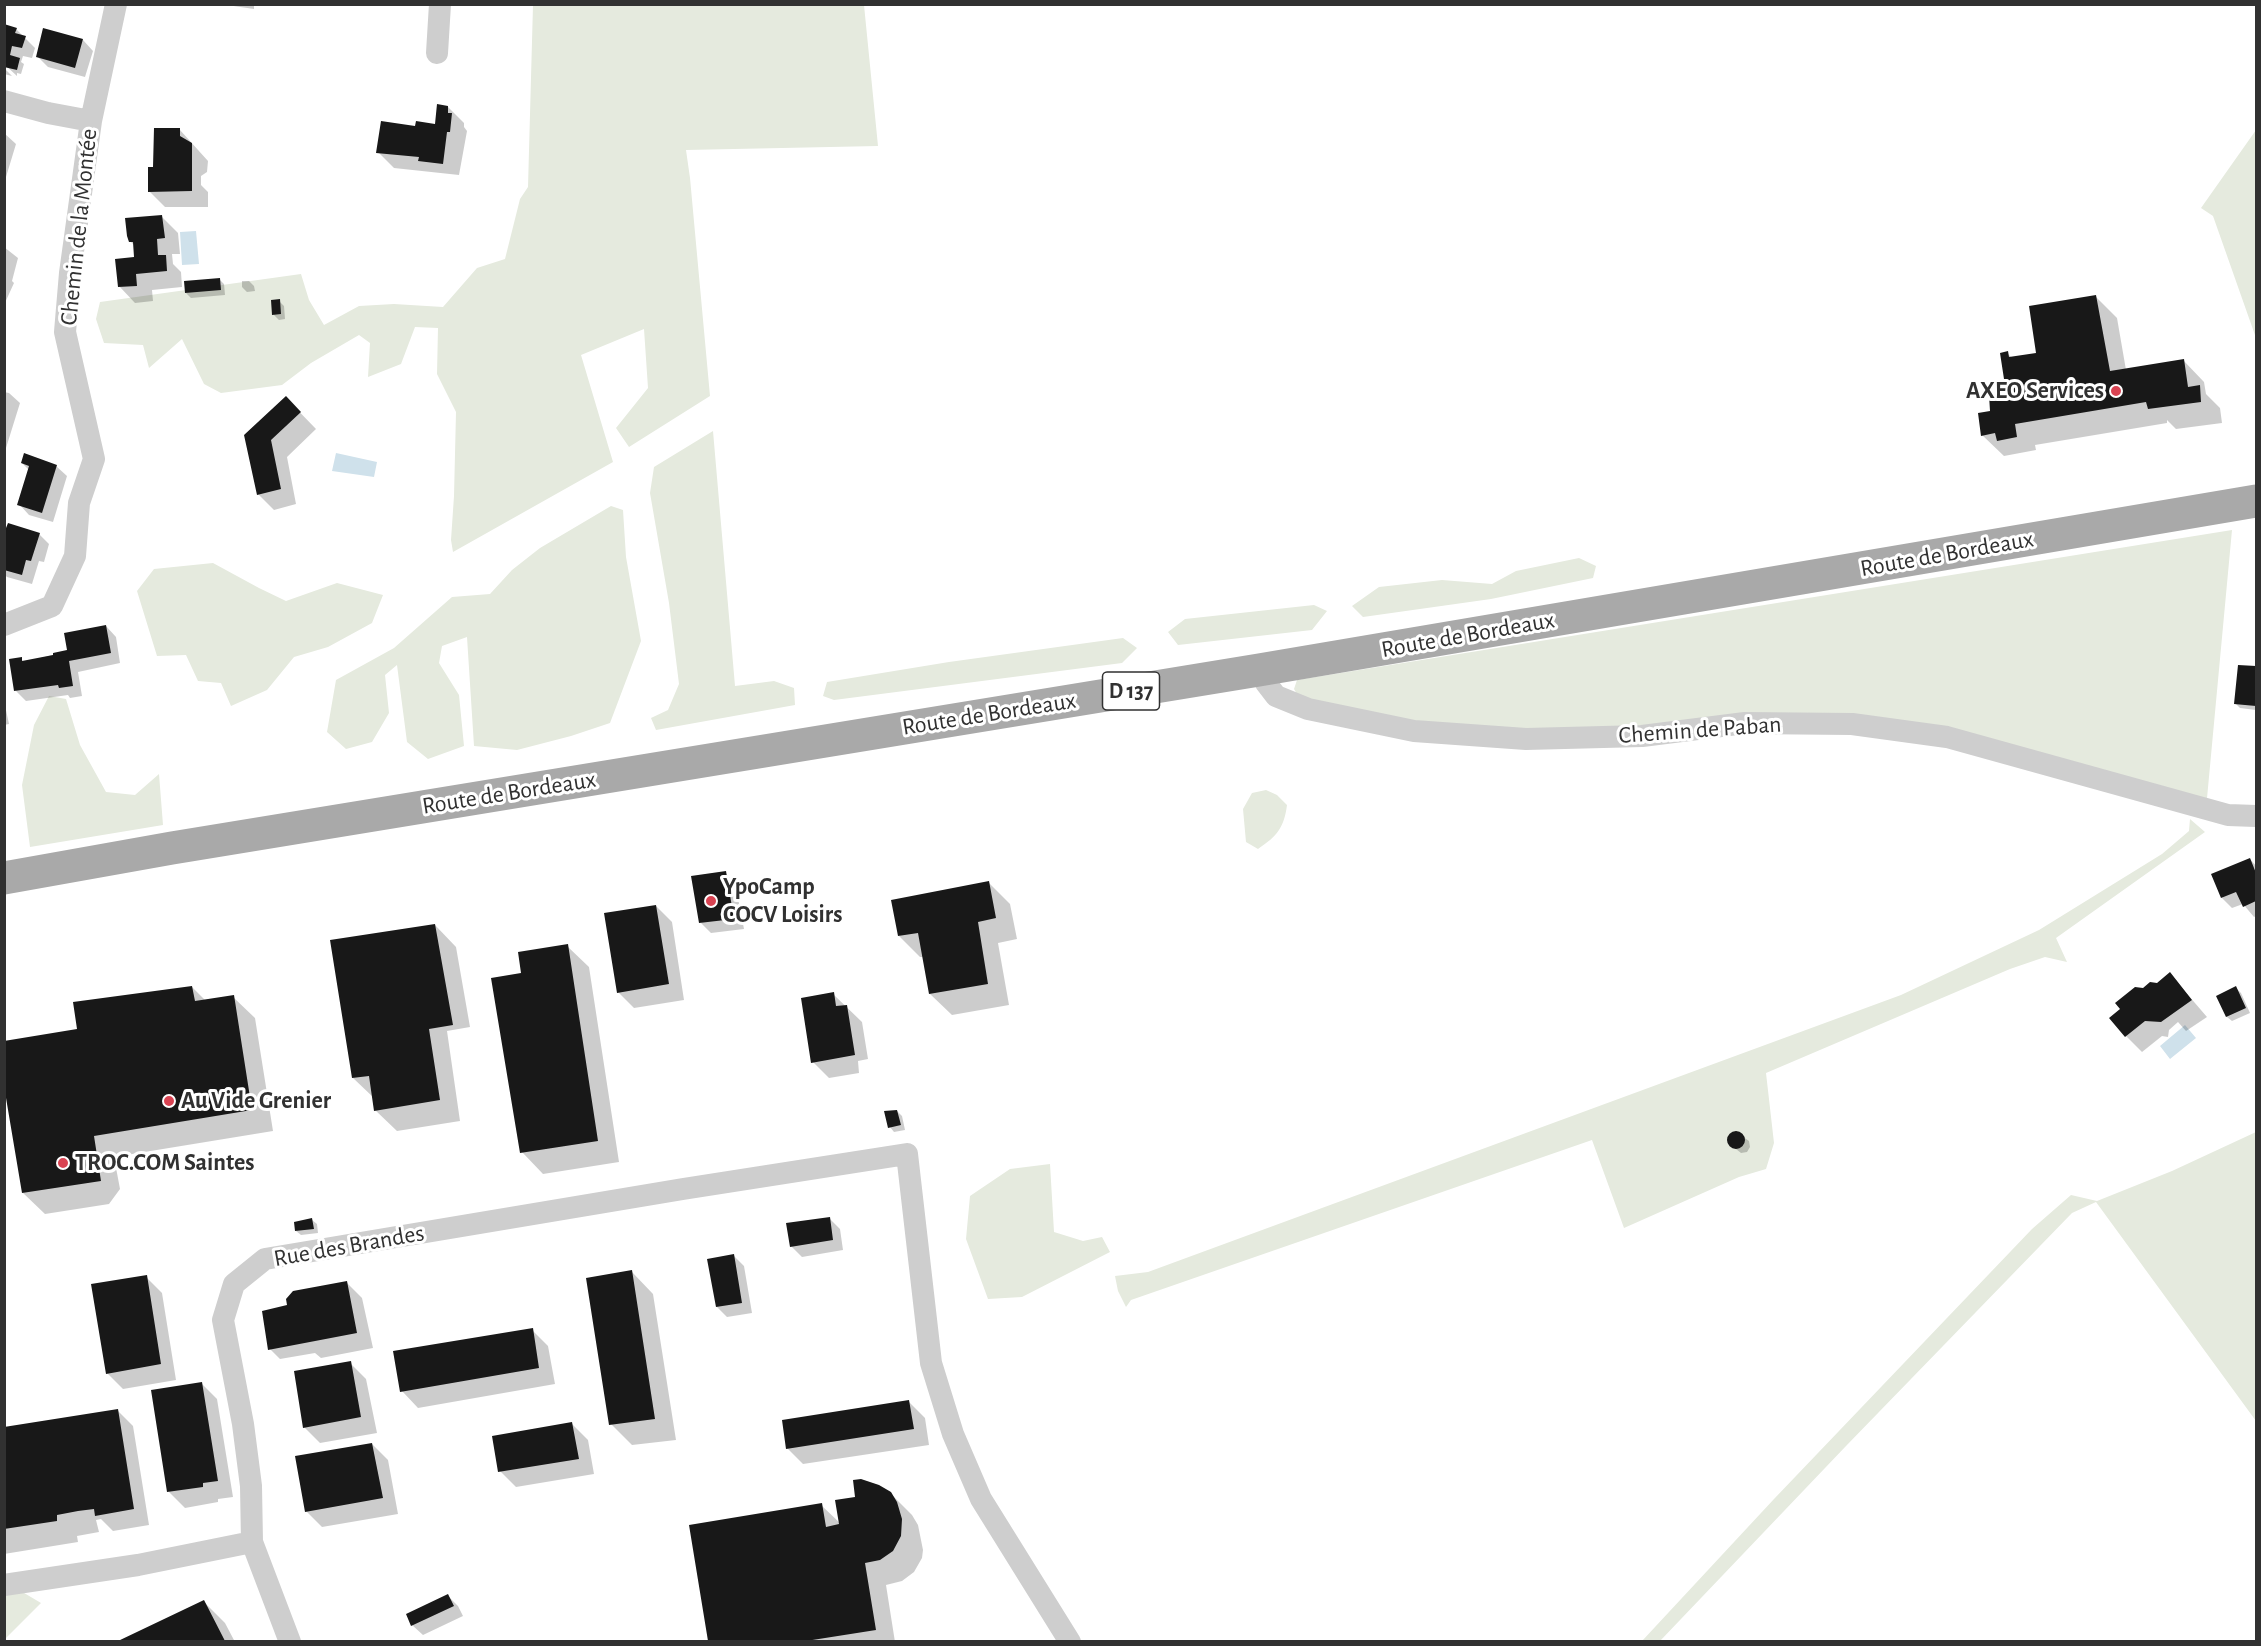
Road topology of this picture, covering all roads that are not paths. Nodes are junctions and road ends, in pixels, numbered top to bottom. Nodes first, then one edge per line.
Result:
1 (116, 4) edge
2 (440, 4) edge
3 (437, 53) dead end
4 (4, 101) edge
5 (91, 120) junction
6 (2256, 501) edge
7 (4, 625) edge
8 (1259, 670) junction
9 (2256, 816) edge
10 (4, 879) edge
11 (252, 1542) junction
12 (4, 1585) edge
13 (290, 1641) edge
14 (1070, 1641) edge

1 - 5 street, Chemin de la Montée
2 - 3 street
4 - 5 street
5 - 7 street, Chemin de la Montée
6 - 8 main road, Route de Bordeaux / D 137
8 - 9 street, Chemin de Paban
8 - 10 main road, Route de Bordeaux / D 137
11 - 12 street
11 - 13 street, Rue des Brandes
11 - 14 street, Rue des Brandes

